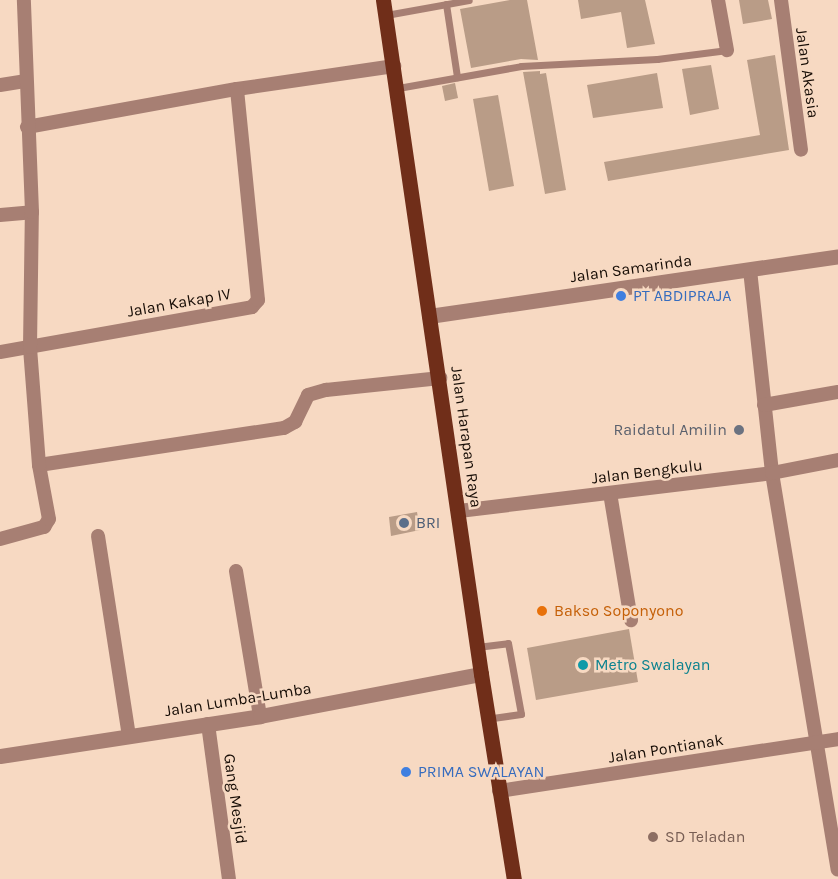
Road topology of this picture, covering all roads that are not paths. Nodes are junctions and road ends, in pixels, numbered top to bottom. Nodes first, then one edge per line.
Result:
1 (24, 0) edge
2 (469, 0) edge
3 (718, 0) edge
4 (781, 0) edge
5 (446, 4) junction
6 (384, 8) edge
7 (727, 50) joint
8 (394, 66) junction
9 (457, 77) junction
10 (25, 81) junction
11 (0, 85) edge
12 (398, 88) junction
13 (237, 89) junction
14 (27, 127) junction
15 (801, 150) dead end
16 (32, 212) junction
17 (0, 215) edge
18 (838, 256) edge
19 (750, 270) junction
20 (429, 316) junction
21 (30, 347) junction
22 (0, 352) edge
23 (440, 378) junction
24 (838, 392) edge
25 (764, 405) junction
26 (838, 460) edge
27 (39, 465) junction
28 (772, 473) junction
29 (610, 493) junction
30 (459, 512) junction
31 (98, 537) dead end
32 (0, 539) edge
33 (236, 571) dead end
34 (631, 620) dead end
35 (477, 648) junction
36 (481, 674) junction
37 (260, 716) junction
38 (487, 719) junction
39 (208, 724) junction
40 (129, 736) junction
41 (838, 739) edge
42 (816, 742) junction
43 (0, 756) edge
44 (499, 791) junction
45 (838, 870) edge
46 (229, 879) edge
47 (514, 879) edge

1 - 10 street
2 - 5 lane
3 - 7 street
4 - 15 street, Jalan Akasia
5 - 6 lane
5 - 9 lane
6 - 8 main road, Jalan Harapan Raya
7 - 9 lane
8 - 12 main road, Jalan Harapan Raya
8 - 13 street
9 - 12 lane
10 - 11 street
10 - 14 street
12 - 20 main road, Jalan Harapan Raya
13 - 14 street
13 - 21 street, Jalan Kakap IV
14 - 16 street
16 - 17 street
16 - 21 street
18 - 19 street, Jalan Samarinda
19 - 20 street, Jalan Samarinda
19 - 25 street
20 - 23 main road, Jalan Harapan Raya
21 - 22 street, Jalan Kakap IV
21 - 27 street
23 - 27 street
23 - 30 main road, Jalan Harapan Raya
24 - 25 street
25 - 28 street
26 - 28 street, Jalan Bengkulu
27 - 32 street
28 - 29 street, Jalan Bengkulu
28 - 42 street
29 - 30 street, Jalan Bengkulu
29 - 34 street
30 - 35 main road, Jalan Harapan Raya
31 - 40 street
33 - 37 street
35 - 36 main road, Jalan Harapan Raya
35 - 38 lane
36 - 37 street, Jalan Lumba-Lumba
36 - 38 main road, Jalan Harapan Raya
37 - 39 street, Jalan Lumba-Lumba
38 - 44 main road, Jalan Harapan Raya
39 - 40 street, Jalan Lumba-Lumba
39 - 46 street, Gang Mesjid
40 - 43 street, Jalan Lumba-Lumba
41 - 42 street, Jalan Pontianak
42 - 44 street, Jalan Pontianak
42 - 45 street
44 - 47 main road, Jalan Harapan Raya

